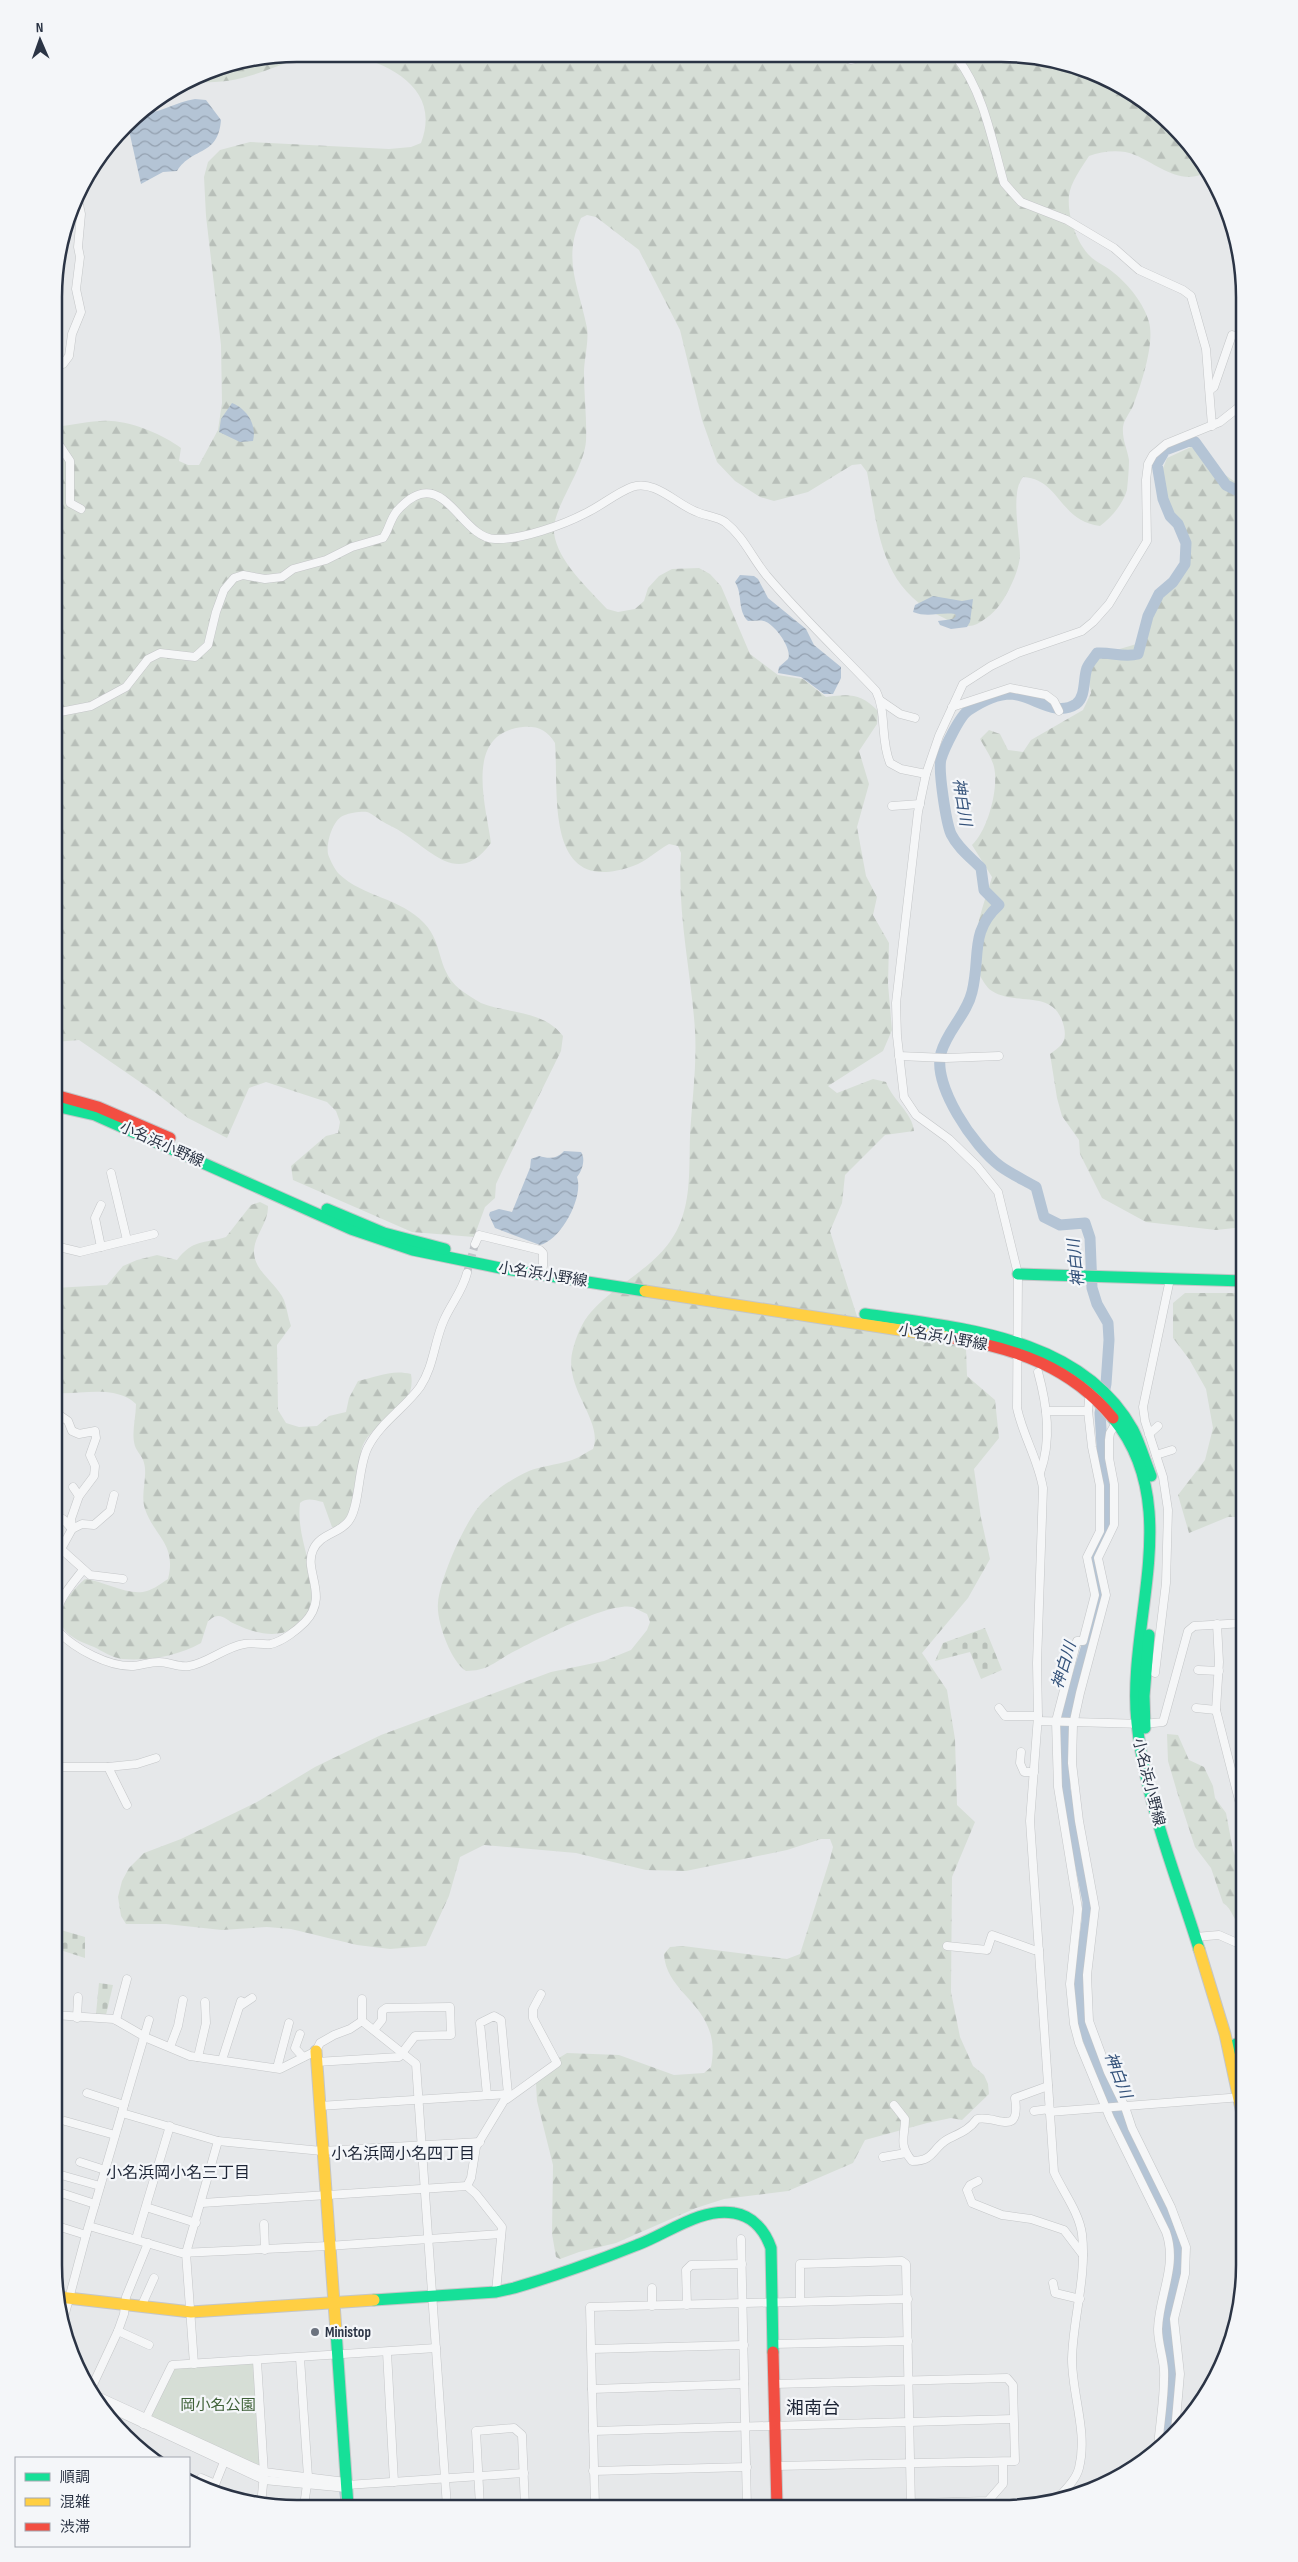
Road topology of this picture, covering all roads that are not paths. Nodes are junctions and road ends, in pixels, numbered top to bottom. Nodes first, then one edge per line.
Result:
1 (960, 62) edge
2 (80, 207) edge
3 (1232, 335) dead end
4 (62, 364) edge
5 (1210, 390) junction
6 (1236, 409) edge
7 (1212, 426) junction
8 (62, 449) edge
9 (81, 509) dead end
10 (881, 701) junction
11 (952, 707) junction
12 (62, 711) edge
13 (1059, 711) dead end
14 (915, 718) dead end
15 (926, 774) junction
16 (920, 804) junction
17 (892, 806) dead end
18 (899, 1056) junction
19 (998, 1056) dead end
20 (62, 1097) edge
21 (62, 1108) edge
22 (111, 1173) dead end
23 (101, 1205) dead end
24 (154, 1234) dead end
25 (127, 1240) junction
26 (476, 1244) dead end
27 (101, 1247) junction
28 (62, 1248) edge
29 (543, 1266) junction
30 (467, 1273) tunnel mouth
31 (1018, 1274) junction
32 (1170, 1279) junction
33 (1236, 1281) edge
34 (1018, 1347) junction
35 (1038, 1372) dead end
36 (1097, 1393) junction
37 (1046, 1411) junction
38 (1088, 1411) junction
39 (62, 1417) edge
40 (1117, 1421) junction
41 (1158, 1426) dead end
42 (1149, 1434) junction
43 (1172, 1450) dead end
44 (1156, 1455) junction
45 (1040, 1473) junction
46 (72, 1487) dead end
47 (114, 1495) dead end
48 (79, 1496) junction
49 (63, 1519) dead end
50 (72, 1529) junction
51 (62, 1543) edge
52 (62, 1552) edge
53 (83, 1570) junction
54 (123, 1579) dead end
55 (62, 1597) edge
56 (1217, 1624) junction
57 (1236, 1624) edge
58 (62, 1636) edge
59 (1198, 1670) dead end
60 (1219, 1671) junction
61 (1155, 1673) dead end
62 (999, 1708) dead end
63 (1196, 1708) dead end
64 (1216, 1710) junction
65 (1038, 1719) junction
66 (1056, 1721) junction
67 (1074, 1722) junction
68 (1140, 1724) junction
69 (1021, 1752) dead end
70 (156, 1758) dead end
71 (62, 1767) edge
72 (108, 1767) junction
73 (1034, 1772) junction
74 (1236, 1785) edge
75 (127, 1805) dead end
76 (1199, 1936) junction
77 (1236, 1943) edge
78 (947, 1946) dead end
79 (1039, 1950) junction
80 (127, 1979) dead end
81 (541, 1994) dead end
82 (78, 1997) dead end
83 (252, 1998) dead end
84 (362, 1999) dead end
85 (183, 2000) dead end
86 (205, 2002) dead end
87 (62, 2016) edge
88 (77, 2018) junction
89 (116, 2020) junction
90 (149, 2020) dead end
91 (362, 2021) junction
92 (289, 2022) dead end
93 (374, 2030) junction
94 (300, 2034) dead end
95 (144, 2036) junction
96 (1236, 2042) edge
97 (170, 2047) junction
98 (402, 2053) junction
99 (316, 2056) junction
100 (198, 2057) junction
101 (303, 2057) junction
102 (222, 2060) junction
103 (277, 2068) junction
104 (1236, 2075) edge
105 (1048, 2086) junction
106 (86, 2093) dead end
107 (487, 2096) junction
108 (507, 2097) junction
109 (1236, 2098) edge
110 (419, 2100) junction
111 (894, 2105) dead end
112 (319, 2106) junction
113 (1108, 2107) junction
114 (1125, 2107) junction
115 (123, 2109) junction
116 (1034, 2111) dead end
117 (1049, 2111) junction
118 (66, 2121) dead end
119 (170, 2126) junction
120 (115, 2135) junction
121 (218, 2141) junction
122 (480, 2142) junction
123 (422, 2145) junction
124 (322, 2152) junction
125 (906, 2153) junction
126 (883, 2157) dead end
127 (80, 2162) dead end
128 (105, 2170) junction
129 (62, 2175) edge
130 (978, 2181) dead end
131 (100, 2186) junction
132 (467, 2186) junction
133 (425, 2189) junction
134 (62, 2193) edge
135 (326, 2196) junction
136 (202, 2203) junction
137 (95, 2204) junction
138 (146, 2207) junction
139 (196, 2223) junction
140 (264, 2224) dead end
141 (89, 2226) junction
142 (62, 2227) edge
143 (501, 2234) junction
144 (86, 2235) junction
145 (136, 2239) junction
146 (429, 2239) junction
147 (741, 2239) dead end
148 (148, 2243) junction
149 (328, 2246) junction
150 (266, 2250) junction
151 (186, 2253) junction
152 (1083, 2254) junction
153 (742, 2264) junction
154 (154, 2278) dead end
155 (1053, 2283) dead end
156 (652, 2288) dead end
157 (496, 2292) junction
158 (65, 2295) edge
159 (433, 2296) junction
160 (65, 2298) edge
161 (1080, 2298) junction
162 (908, 2299) junction
163 (800, 2302) junction
164 (332, 2303) junction
165 (772, 2303) junction
166 (742, 2304) junction
167 (125, 2305) junction
168 (687, 2305) junction
169 (652, 2306) junction
170 (141, 2307) junction
171 (191, 2312) junction
172 (118, 2331) junction
173 (908, 2342) junction
174 (773, 2344) junction
175 (149, 2345) dead end
176 (744, 2345) junction
177 (436, 2348) junction
178 (592, 2349) junction
179 (387, 2352) junction
180 (338, 2355) junction
181 (300, 2358) junction
182 (257, 2361) junction
183 (194, 2364) junction
184 (909, 2381) junction
185 (95, 2383) edge
186 (744, 2384) junction
187 (774, 2384) junction
188 (592, 2389) junction
189 (105, 2400) edge
190 (111, 2407) edge
191 (1013, 2420) junction
192 (145, 2421) junction
193 (1176, 2421) edge
194 (910, 2422) junction
195 (775, 2425) junction
196 (745, 2426) junction
197 (593, 2431) junction
198 (1159, 2439) edge
199 (224, 2462) junction
200 (1003, 2462) junction
201 (911, 2464) junction
202 (776, 2466) junction
203 (746, 2467) junction
204 (593, 2471) junction
205 (524, 2473) junction
206 (264, 2476) junction
207 (479, 2476) junction
208 (444, 2479) junction
209 (308, 2481) junction
210 (394, 2482) junction
211 (214, 2484) edge
212 (346, 2485) junction
213 (1063, 2492) edge
214 (262, 2496) edge
215 (305, 2500) edge
216 (347, 2500) edge
217 (446, 2500) edge
218 (480, 2500) edge
219 (525, 2500) edge
220 (595, 2500) edge
221 (747, 2500) edge
222 (777, 2500) edge
223 (911, 2500) edge
224 (989, 2500) edge

1 - 5 street
2 - 4 street
3 - 5 street
5 - 7 street
6 - 7 street
7 - 11 street
8 - 9 street
10 - 12 street
10 - 14 street
10 - 15 street
11 - 13 street
11 - 15 street
15 - 16 street
16 - 17 street
16 - 18 street
18 - 19 street
18 - 31 street
20 - 29 main road, 小名浜小野線
21 - 34 main road, 小名浜小野線
22 - 25 street
23 - 27 street
24 - 25 street
25 - 27 street
26 - 29 street
27 - 28 street
29 - 34 main road, 小名浜小野線
30 - 58 street
31 - 32 main road
31 - 34 street
32 - 33 main road
32 - 42 street
34 - 36 main road, 小名浜小野線
34 - 45 street
35 - 37 street
36 - 38 street
36 - 40 main road, 小名浜小野線
36 - 68 main road, 小名浜小野線
37 - 38 street
37 - 45 street
38 - 66 street
39 - 48 street
40 - 67 street
40 - 68 main road, 小名浜小野線
41 - 42 street
42 - 44 street
43 - 44 street
44 - 61 street
45 - 65 street
46 - 48 street
47 - 50 street
48 - 50 street
49 - 50 street
50 - 51 street
52 - 53 street
53 - 54 street
53 - 55 street
56 - 57 street
56 - 60 street
56 - 68 street
59 - 60 street
60 - 64 street
62 - 65 street
63 - 64 street
64 - 74 street
65 - 66 street
65 - 73 street
66 - 67 street
66 - 113 street
67 - 68 street
67 - 114 street
68 - 76 main road, 小名浜小野線
69 - 73 street
70 - 72 street
71 - 72 street
72 - 75 street
73 - 79 street
76 - 77 street
76 - 96 main road, 小名浜小野線
76 - 104 main road, 小名浜小野線
78 - 79 street
79 - 105 street
80 - 89 street
81 - 108 street
82 - 88 street
83 - 102 street
84 - 91 street
85 - 97 street
86 - 100 street
87 - 88 street
88 - 89 street
89 - 95 street
90 - 95 street
91 - 93 street
91 - 99 street
92 - 103 street
93 - 98 street
93 - 98 street
94 - 101 street
95 - 97 street
95 - 115 street
97 - 100 street
98 - 99 street
98 - 110 street
99 - 101 street
99 - 112 main road
100 - 102 street
101 - 103 street
102 - 103 street
105 - 117 street
105 - 125 street
106 - 115 street
107 - 108 street
107 - 108 street
107 - 110 street
108 - 122 street
109 - 114 street
110 - 112 street
110 - 123 street
111 - 125 street
112 - 124 main road
113 - 114 street
113 - 117 street
113 - 198 street
114 - 193 street
115 - 119 street
115 - 120 street
116 - 117 street
117 - 152 street
118 - 120 street
119 - 121 street
119 - 138 street
120 - 128 street
121 - 124 street
121 - 136 street
122 - 123 street
122 - 132 street
123 - 124 street
123 - 133 street
124 - 135 main road
125 - 126 street
127 - 128 street
128 - 131 street
129 - 131 street
130 - 152 street
131 - 137 street
132 - 133 street
132 - 143 street
133 - 135 street
133 - 146 street
134 - 137 street
135 - 136 street
135 - 149 main road
136 - 139 street
137 - 141 street
138 - 139 street
138 - 145 street
139 - 151 street
140 - 150 street
141 - 144 street
141 - 145 street
142 - 144 street
143 - 146 street
143 - 157 street
144 - 158 street
145 - 148 street
146 - 149 street
146 - 159 street
147 - 153 street
148 - 151 street
148 - 167 street
149 - 150 street
149 - 164 main road
150 - 151 street
151 - 171 street
152 - 161 street
153 - 166 street
153 - 168 street
154 - 170 street
155 - 161 street
156 - 169 street
157 - 159 main road
157 - 165 main road
159 - 164 main road
159 - 177 street
160 - 167 main road
161 - 213 street
162 - 163 street
162 - 163 street
162 - 173 street
163 - 165 street
164 - 171 main road
164 - 180 main road
165 - 166 street
165 - 174 main road
166 - 168 street
166 - 176 street
167 - 170 main road
167 - 172 street
168 - 169 street
169 - 178 street
170 - 171 main road
171 - 183 street
172 - 175 street
172 - 185 street
173 - 174 street
173 - 184 street
174 - 187 main road
176 - 178 street
176 - 186 street
177 - 179 street
177 - 208 street
178 - 188 street
179 - 180 street
179 - 210 street
180 - 181 street
180 - 212 main road
181 - 182 street
181 - 209 street
182 - 183 street
182 - 206 street
183 - 192 street
184 - 187 street
184 - 191 street
184 - 194 street
186 - 188 street
186 - 196 street
187 - 195 main road
188 - 197 street
189 - 192 street
190 - 192 street
191 - 194 street
191 - 200 street
192 - 199 street
192 - 206 street
194 - 195 street
194 - 201 street
195 - 196 street
195 - 202 main road
196 - 197 street
196 - 203 street
197 - 204 street
199 - 206 street
199 - 211 street
200 - 201 street
200 - 224 street
201 - 202 street
201 - 223 street
202 - 222 main road
203 - 204 street
203 - 221 street
204 - 220 street
205 - 207 street
205 - 207 street
205 - 219 street
206 - 209 street
206 - 214 street
207 - 208 street
207 - 218 street
208 - 210 street
208 - 217 street
209 - 212 street
209 - 215 street
210 - 212 street
212 - 216 main road

